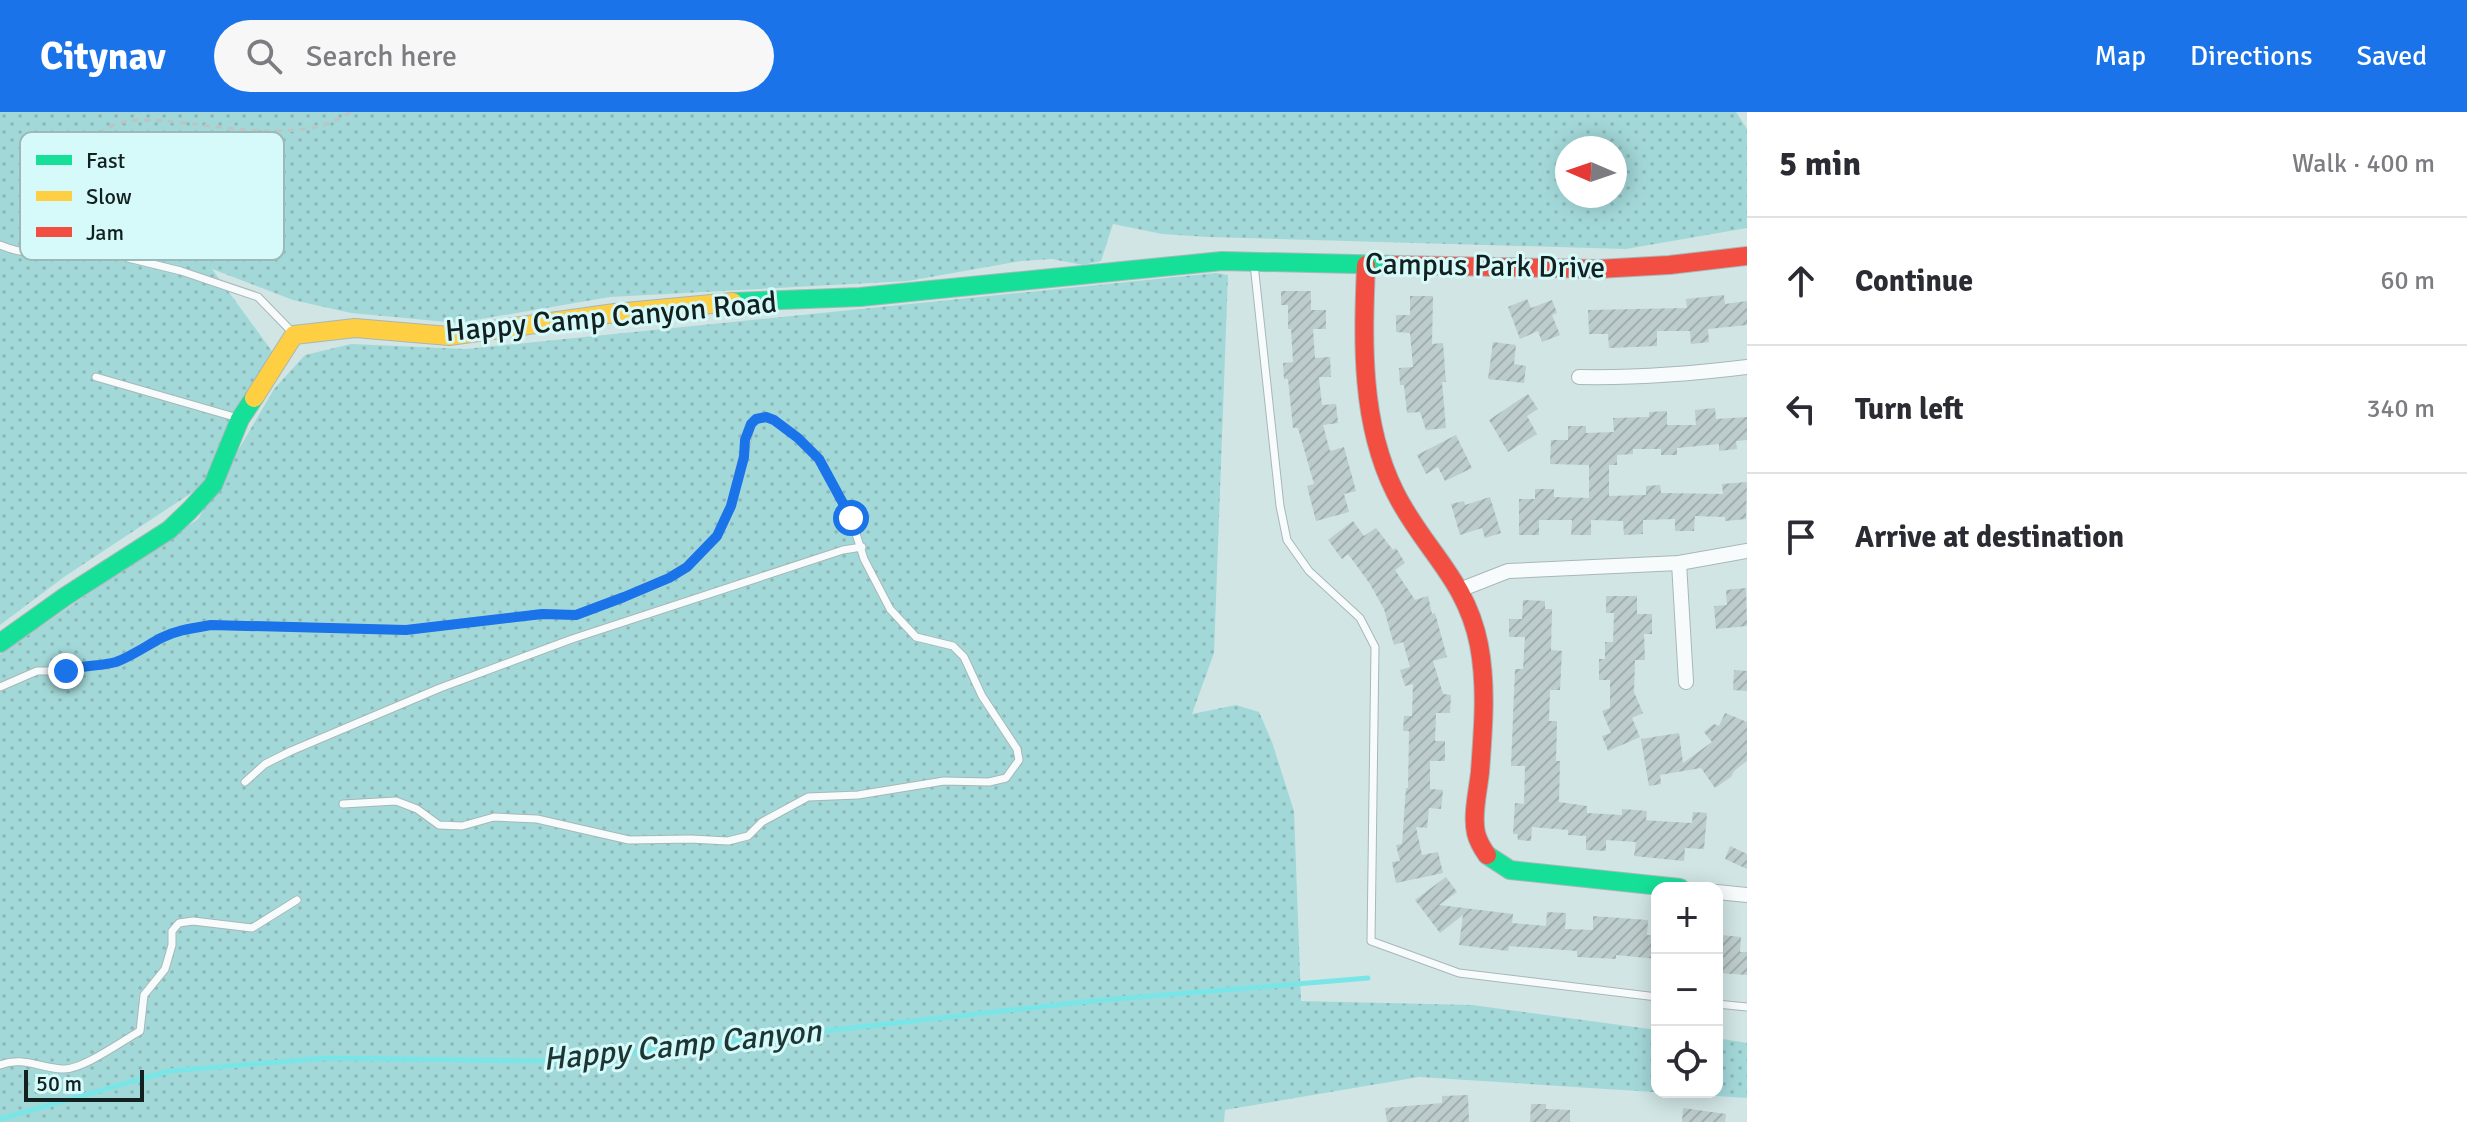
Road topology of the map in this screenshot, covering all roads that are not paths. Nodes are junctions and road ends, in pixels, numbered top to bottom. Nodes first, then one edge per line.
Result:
1 (0, 245) edge
2 (20, 252) edge
3 (1747, 256) edge
4 (136, 260) edge
5 (1222, 261) joint
6 (1254, 262) junction
7 (1366, 265) junction
8 (294, 335) junction
9 (1747, 367) edge
10 (96, 377) dead end
11 (1579, 377) dead end
12 (240, 419) junction
13 (862, 547) junction
14 (1747, 551) edge
15 (1679, 563) junction
16 (1462, 589) junction
17 (0, 643) edge
18 (1686, 682) dead end
19 (0, 687) edge
20 (245, 782) dead end
21 (343, 804) dead end
22 (1651, 885) edge
23 (1723, 893) edge
24 (1747, 895) edge
25 (297, 900) dead end
26 (1651, 996) edge
27 (1723, 1005) edge
28 (1747, 1007) edge
29 (0, 1065) edge

1 - 2 lane
3 - 7 street, Campus Park Drive
4 - 8 lane
5 - 6 street, Campus Park Drive
5 - 8 street, Happy Camp Canyon Road
6 - 7 street, Campus Park Drive
6 - 26 lane
7 - 16 street
8 - 12 street
9 - 11 street
10 - 12 lane
12 - 17 street
13 - 19 lane
13 - 20 lane
13 - 21 lane
14 - 15 street
15 - 16 street
15 - 18 street
16 - 22 street
23 - 24 street
25 - 29 lane
27 - 28 lane

